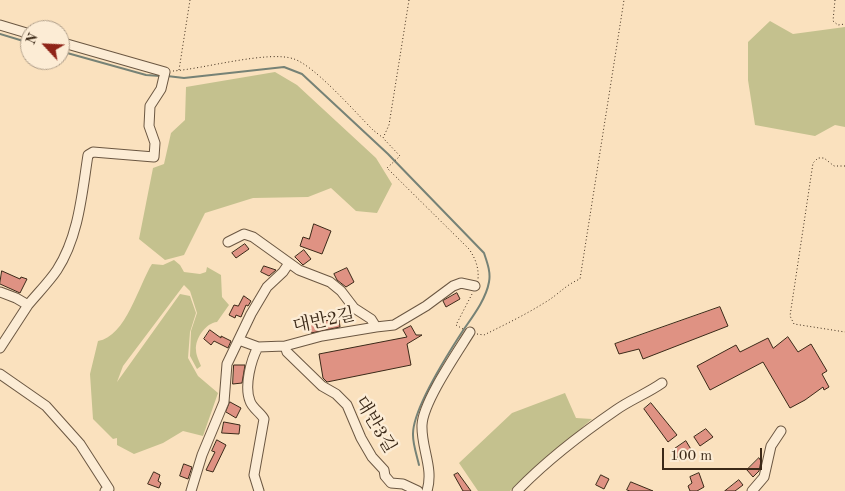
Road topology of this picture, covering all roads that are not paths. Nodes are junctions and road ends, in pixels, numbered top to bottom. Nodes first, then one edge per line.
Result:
1 (0, 25) edge
2 (20, 31) edge
3 (70, 45) edge
4 (228, 242) dead end
5 (289, 263) junction
6 (475, 286) road end
7 (0, 292) edge
8 (28, 305) junction
9 (376, 327) junction
10 (470, 332) road end
11 (239, 340) junction
12 (285, 346) junction
13 (258, 347) junction
14 (0, 348) edge
15 (0, 374) edge
16 (662, 383) dead end
17 (781, 431) dead end
18 (105, 491) edge
19 (191, 491) edge
20 (259, 491) edge
21 (418, 491) edge
22 (427, 491) edge
23 (517, 491) edge
24 (752, 491) edge

1 - 2 street
3 - 8 street
4 - 5 street, 대반2길
5 - 9 street, 대반2길
5 - 11 street
6 - 9 street
7 - 8 street
8 - 14 street
9 - 12 street, 대반2길
10 - 22 street
11 - 13 street, 대반2길
11 - 19 street
12 - 13 street, 대반2길
12 - 21 street, 대반3길
13 - 20 street
15 - 18 street
16 - 23 street
17 - 24 street

